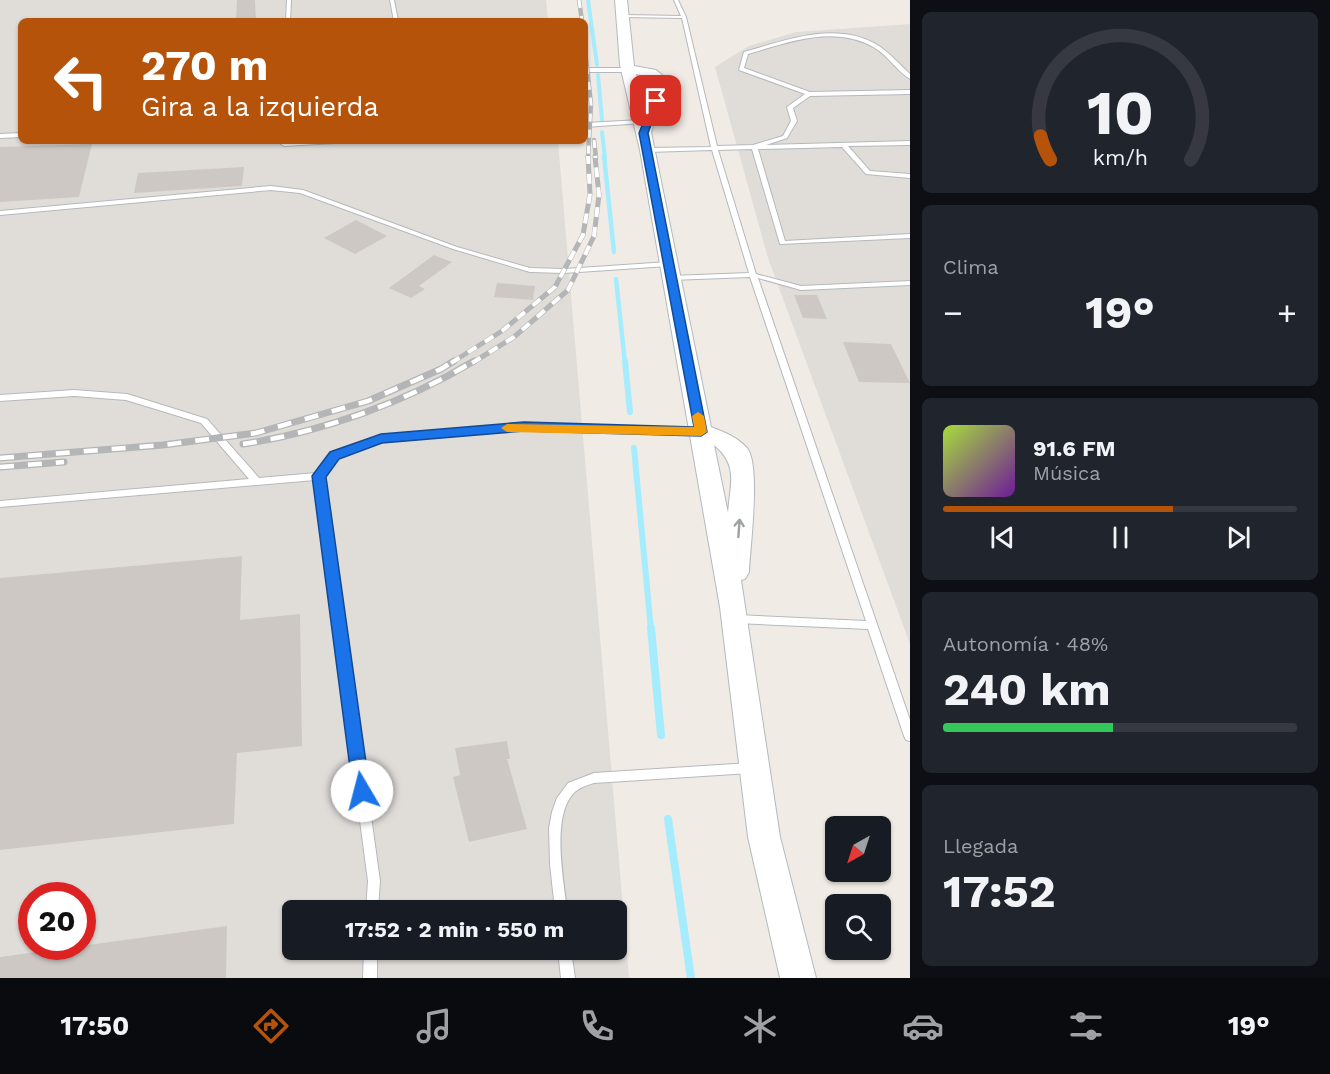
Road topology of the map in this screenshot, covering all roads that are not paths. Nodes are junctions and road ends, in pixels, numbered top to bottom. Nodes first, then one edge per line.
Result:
1 (289, 0) edge
2 (392, 0) edge
3 (621, 0) edge
4 (676, 0) edge
5 (624, 16) junction
6 (288, 18) edge
7 (395, 18) edge
8 (684, 18) junction
9 (588, 70) edge
10 (628, 70) junction
11 (910, 77) edge
12 (910, 92) edge
13 (809, 94) junction
14 (588, 126) edge
15 (18, 135) edge
16 (644, 135) junction
17 (0, 136) edge
18 (910, 143) edge
19 (844, 145) junction
20 (754, 147) junction
21 (715, 149) junction
22 (910, 176) edge
23 (0, 213) edge
24 (910, 236) edge
25 (669, 271) junction
26 (753, 275) junction
27 (910, 283) edge
28 (0, 399) edge
29 (701, 432) junction
30 (319, 476) junction
31 (257, 482) junction
32 (0, 504) edge
33 (734, 613) junction
34 (872, 625) junction
35 (910, 736) edge
36 (755, 767) junction
37 (373, 900) edge
38 (560, 900) edge
39 (371, 960) edge
40 (566, 960) edge
41 (370, 978) edge
42 (568, 978) edge
43 (798, 978) edge

1 - 6 lane
2 - 7 lane
3 - 5 main road
4 - 8 lane
5 - 8 lane
5 - 10 main road
8 - 21 lane
9 - 10 lane
10 - 16 main road
10 - 16 main road
11 - 13 lane
12 - 13 lane
13 - 20 lane
14 - 16 lane
15 - 17 lane
16 - 21 lane
16 - 25 main road
18 - 19 lane
19 - 20 lane
19 - 22 lane
20 - 21 lane
20 - 24 lane
21 - 26 lane
23 - 25 lane
25 - 26 lane
25 - 29 main road
26 - 27 lane
26 - 34 lane
28 - 31 lane
29 - 30 lane
29 - 33 main road
30 - 31 lane
30 - 37 lane
31 - 32 lane
33 - 34 lane
33 - 36 main road
34 - 35 lane
36 - 38 lane
36 - 43 main road
39 - 41 lane
40 - 42 lane

